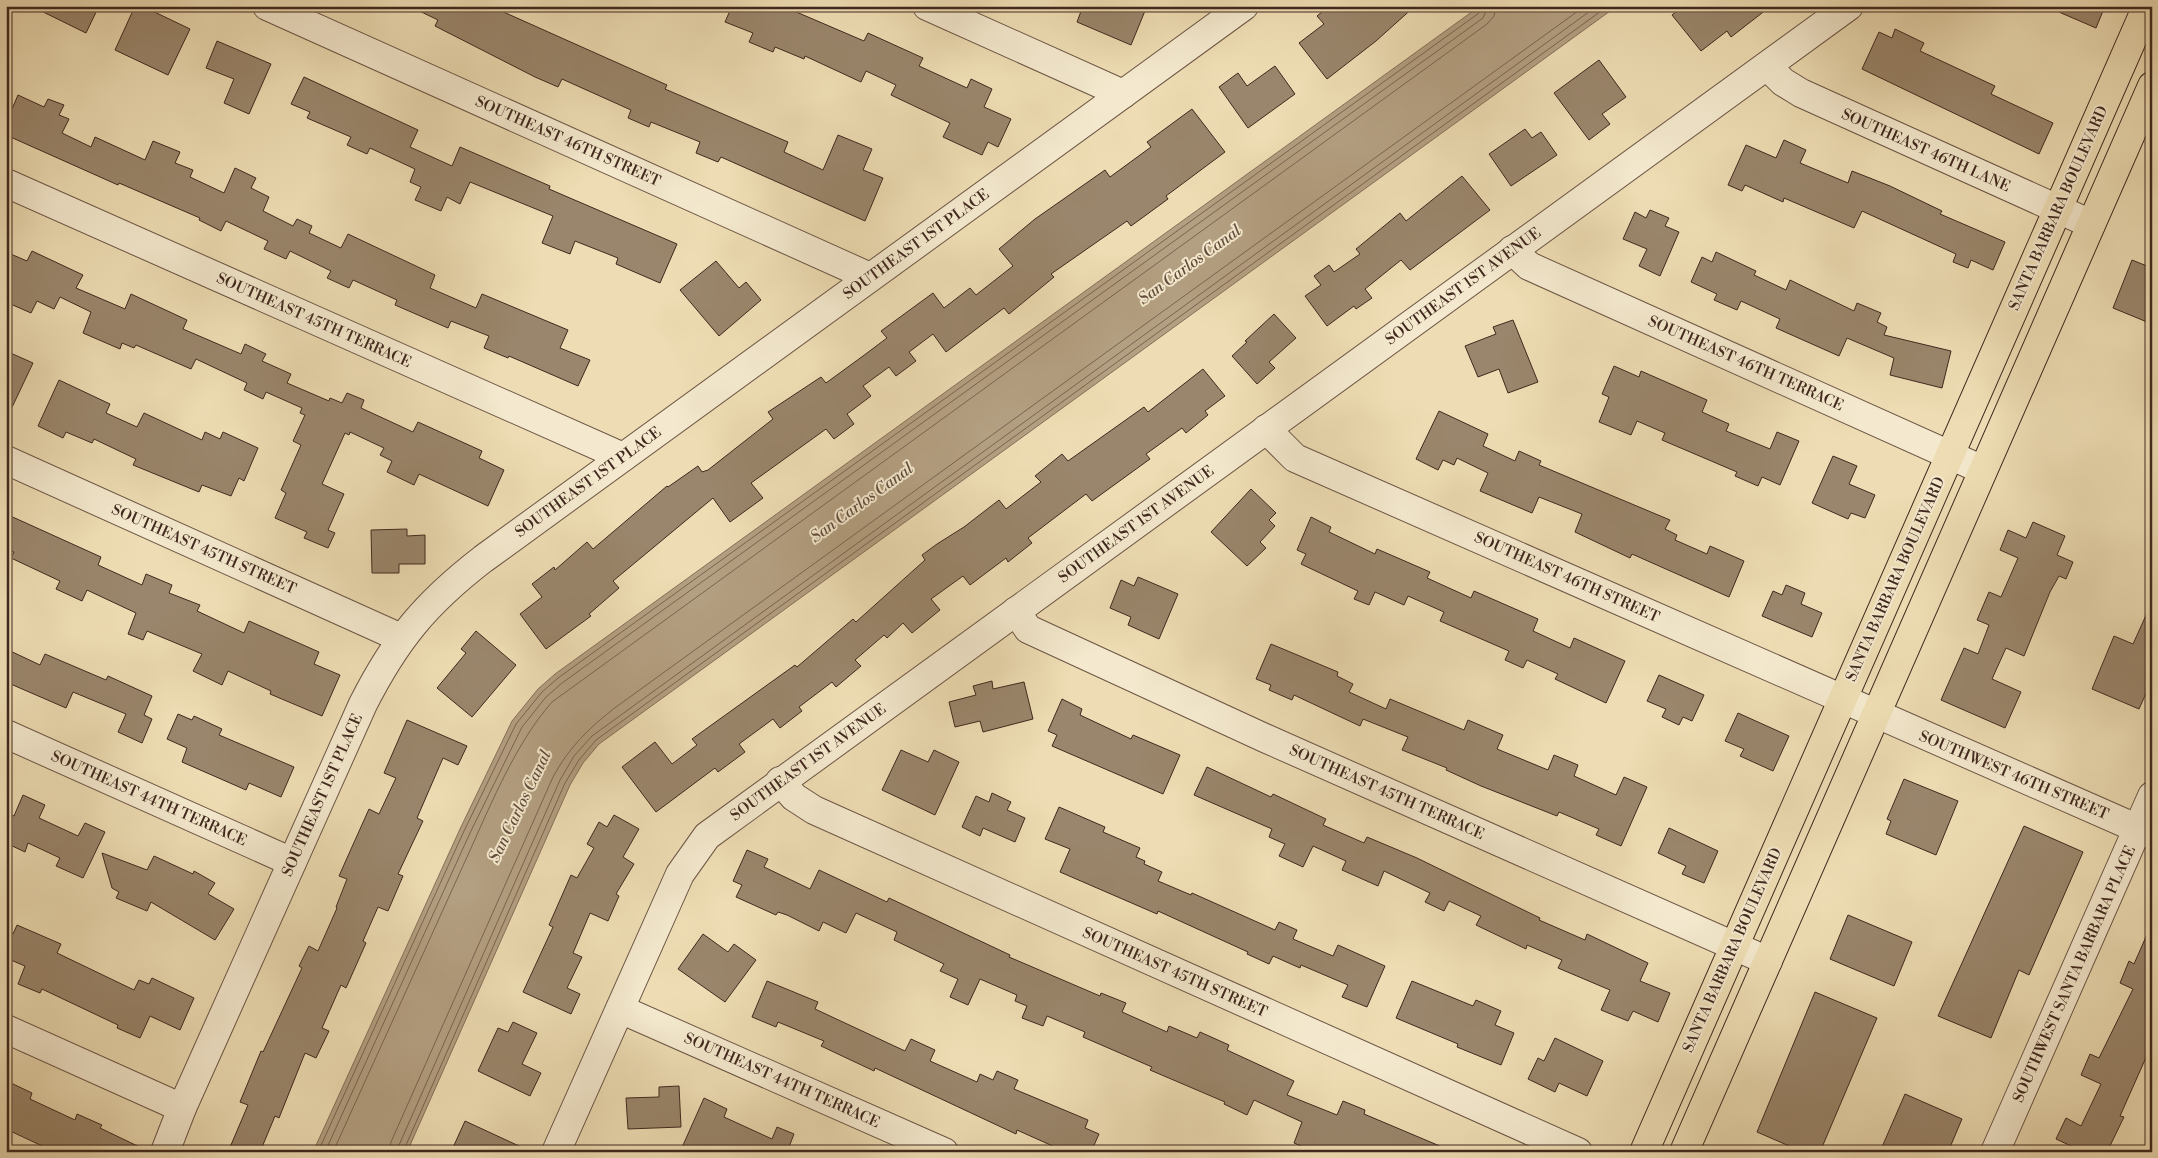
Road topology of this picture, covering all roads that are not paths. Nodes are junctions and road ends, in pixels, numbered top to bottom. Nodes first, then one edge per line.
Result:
1 (267, 6) edge
2 (927, 6) edge
3 (1244, 6) edge
4 (1849, 6) edge
5 (2147, 6) edge
6 (1767, 66) junction
7 (2152, 86) edge
8 (1123, 94) junction
9 (6, 183) edge
10 (2058, 209) junction
11 (2091, 224) junction
12 (1512, 250) junction
13 (870, 277) junction
14 (1266, 429) junction
15 (1950, 454) junction
16 (622, 457) junction
17 (6, 460) edge
18 (1983, 470) junction
19 (1016, 611) junction
20 (401, 638) junction
21 (1842, 700) junction
22 (1876, 715) junction
23 (6, 734) edge
24 (780, 781) junction
25 (2152, 796) edge
26 (2144, 831) edge
27 (292, 862) junction
28 (1734, 945) junction
29 (1768, 961) junction
30 (620, 1009) junction
31 (6, 1029) edge
32 (182, 1108) junction
33 (165, 1152) edge
34 (556, 1152) edge
35 (944, 1152) edge
36 (1578, 1152) edge
37 (1644, 1152) edge
38 (1684, 1152) edge
39 (1996, 1152) edge

1 - 13 street, SOUTHEAST 46TH STREET
2 - 8 street
3 - 8 street, SOUTHEAST 1ST PLACE
4 - 6 street, SOUTHEAST 1ST AVENUE
5 - 10 main road, SANTA BARBARA BOULEVARD
6 - 10 street, SOUTHEAST 46TH LANE
6 - 12 street, SOUTHEAST 1ST AVENUE
7 - 11 main road
8 - 13 street, SOUTHEAST 1ST PLACE
9 - 16 street, SOUTHEAST 45TH TERRACE
10 - 11 street, SOUTHEAST 46TH LANE
10 - 15 main road, SANTA BARBARA BOULEVARD
11 - 18 main road
12 - 14 street, SOUTHEAST 1ST AVENUE
12 - 15 street, SOUTHEAST 46TH TERRACE
13 - 16 street, SOUTHEAST 1ST PLACE
14 - 19 street, SOUTHEAST 1ST AVENUE
14 - 21 street, SOUTHEAST 46TH STREET
15 - 18 street, SOUTHEAST 46TH TERRACE
15 - 21 main road, SANTA BARBARA BOULEVARD
16 - 20 street, SOUTHEAST 1ST PLACE
17 - 20 street, SOUTHEAST 45TH STREET
18 - 22 main road
19 - 24 street, SOUTHEAST 1ST AVENUE
19 - 28 street, SOUTHEAST 45TH TERRACE
20 - 27 street, SOUTHEAST 1ST PLACE
21 - 22 street, SOUTHEAST 46TH STREET
21 - 28 main road, SANTA BARBARA BOULEVARD
22 - 26 street, SOUTHWEST 46TH STREET
22 - 29 main road
23 - 27 street, SOUTHEAST 44TH TERRACE
24 - 30 street, SOUTHEAST 1ST AVENUE
24 - 36 street, SOUTHEAST 45TH STREET
25 - 26 street, SOUTHWEST SANTA BARBARA PLACE
26 - 39 street, SOUTHWEST SANTA BARBARA PLACE
27 - 32 street, SOUTHEAST 1ST PLACE
28 - 29 street, SOUTHEAST 45TH TERRACE
28 - 37 main road, SANTA BARBARA BOULEVARD
29 - 38 main road
30 - 34 street, SOUTHEAST 1ST AVENUE
30 - 35 street, SOUTHEAST 44TH TERRACE
31 - 32 street
32 - 33 street, SOUTHEAST 1ST PLACE

